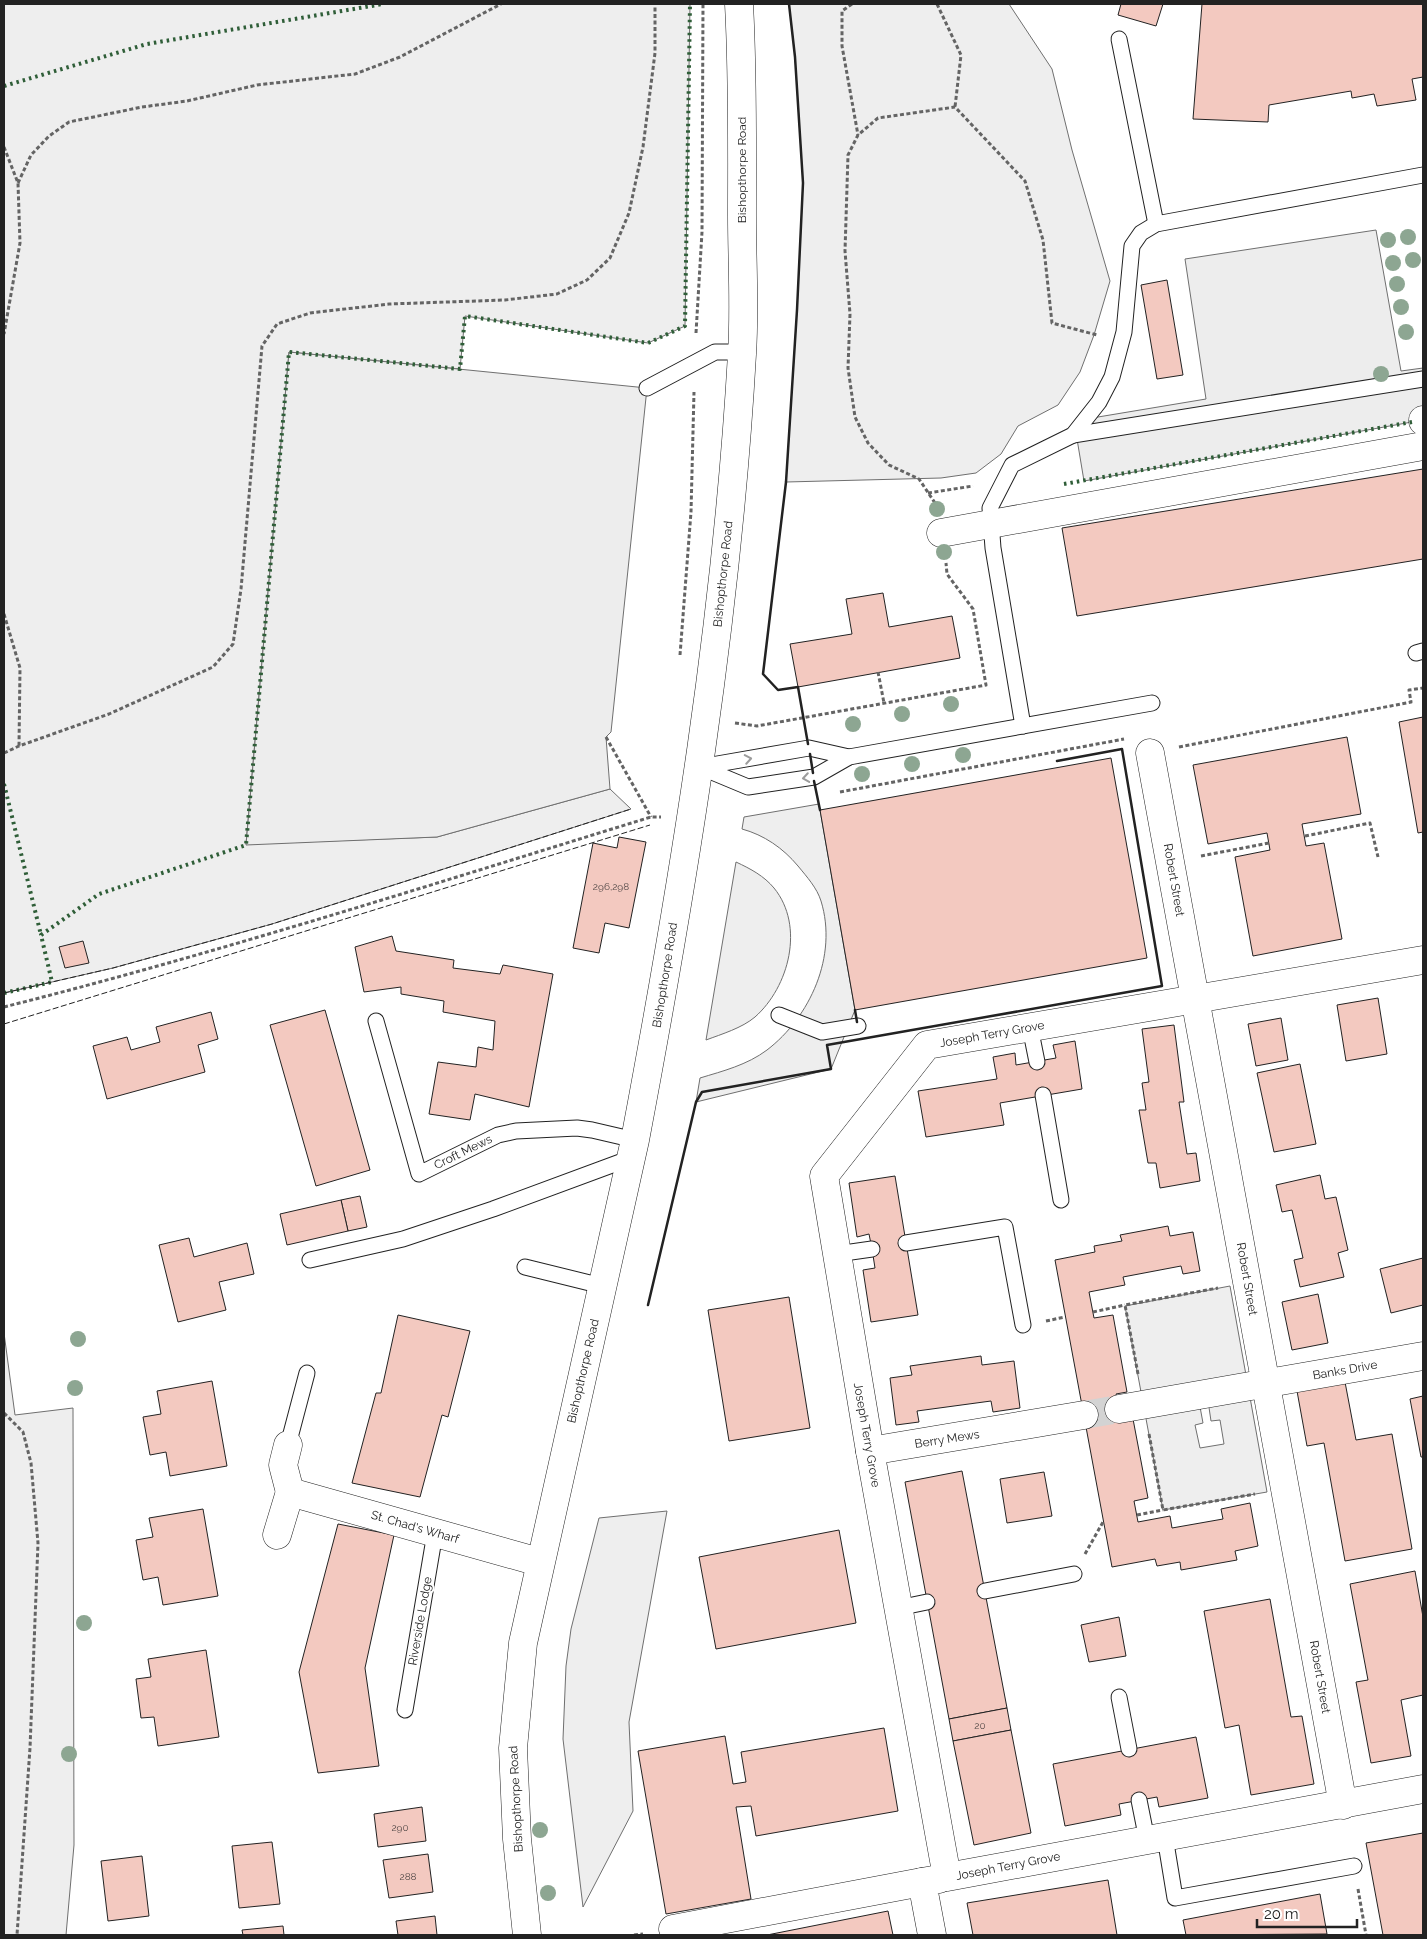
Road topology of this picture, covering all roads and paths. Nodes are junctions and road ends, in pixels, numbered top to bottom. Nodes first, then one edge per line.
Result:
1 (501, 4) edge
2 (655, 4) edge
3 (703, 4) edge
4 (739, 4) edge
5 (852, 4) edge
6 (937, 4) edge
7 (1119, 39) dead end
8 (955, 107) junction
9 (858, 135) junction
10 (4, 147) edge
11 (1423, 176) edge
12 (18, 183) junction
13 (1156, 224) junction
14 (4, 334) edge
15 (1122, 341) junction
16 (742, 352) junction
17 (695, 363) junction
18 (1423, 379) edge
19 (647, 388) dead end
20 (1073, 435) junction
21 (1423, 446) edge
22 (1003, 482) junction
23 (928, 492) junction
24 (990, 524) junction
25 (941, 533) junction
26 (4, 614) edge
27 (680, 662) dead end
28 (878, 672) dead end
29 (1423, 688) edge
30 (1152, 703) dead end
31 (884, 704) junction
32 (707, 720) junction
33 (1023, 726) junction
34 (606, 737) dead end
35 (19, 746) junction
36 (4, 753) edge
37 (1150, 753) junction
38 (849, 757) junction
39 (700, 767) junction
40 (836, 793) dead end
41 (660, 807) dead end
42 (692, 815) junction
43 (652, 817) junction
44 (659, 817) junction
45 (1305, 836) dead end
46 (1269, 843) dead end
47 (1378, 857) dead end
48 (1171, 862) junction
49 (1423, 960) edge
50 (1195, 999) junction
51 (4, 1007) edge
52 (779, 1015) dead end
53 (376, 1021) dead end
54 (858, 1026) dead end
55 (1030, 1027) junction
56 (1037, 1062) dead end
57 (1043, 1095) dead end
58 (633, 1149) junction
59 (1061, 1200) dead end
60 (906, 1243) dead end
61 (872, 1249) dead end
62 (837, 1254) junction
63 (310, 1260) dead end
64 (525, 1267) dead end
65 (602, 1286) junction
66 (1125, 1306) dead end
67 (1093, 1312) dead end
68 (1023, 1325) dead end
69 (1423, 1356) edge
70 (307, 1373) dead end
71 (1266, 1384) junction
72 (1118, 1409) tunnel mouth
73 (4, 1413) edge
74 (1084, 1414) tunnel mouth
75 (288, 1445) joint
76 (870, 1452) junction
77 (290, 1492) junction
78 (1163, 1510) dead end
79 (1137, 1515) dead end
80 (1104, 1522) dead end
81 (436, 1533) junction
82 (278, 1535) dead end
83 (539, 1562) junction
84 (1074, 1574) joint
85 (985, 1591) dead end
86 (927, 1602) dead end
87 (898, 1608) junction
88 (1119, 1697) dead end
89 (406, 1710) dead end
90 (1129, 1749) dead end
91 (1423, 1789) edge
92 (1139, 1800) dead end
93 (1343, 1805) junction
94 (1156, 1838) junction
95 (1354, 1866) dead end
96 (935, 1879) junction
97 (673, 1928) dead end
98 (17, 1935) edge
99 (527, 1935) edge
100 (932, 1935) edge

1 - 12 path
2 - 35 path
3 - 17 path
4 - 16 street, Bishopthorpe Road
5 - 9 path
6 - 8 path
7 - 13 lane
8 - 9 path
8 - 15 path
9 - 23 path
10 - 12 path
11 - 13 lane
12 - 14 path
13 - 15 lane
15 - 20 lane
16 - 17 lane
16 - 32 street, Bishopthorpe Road
17 - 19 lane
17 - 27 path
18 - 20 lane
20 - 22 lane
21 - 24 street
22 - 23 path
22 - 24 lane
23 - 25 path
24 - 25 street
24 - 33 lane
25 - 31 path
26 - 35 path
28 - 31 path
29 - 37 path
30 - 33 lane
31 - 32 path
32 - 39 street, Bishopthorpe Road
33 - 38 lane
34 - 43 path
35 - 36 path
37 - 40 path
37 - 48 street, Robert Street
39 -> 38 lane
38 -> 39 lane
39 - 42 street, Bishopthorpe Road
41 - 44 path
42 - 44 path
42 - 58 street, Bishopthorpe Road
43 - 44 path
43 - 51 path
45 - 47 path
46 - 48 path
48 - 50 street, Robert Street
49 - 50 street, Joseph Terry Grove
50 - 55 street, Joseph Terry Grove
50 - 71 street, Robert Street
52 - 54 lane
53 - 58 lane, Croft Mews
55 - 56 lane
55 - 62 street, Joseph Terry Grove
57 - 59 lane
58 - 63 lane
58 - 65 street, Bishopthorpe Road
60 - 68 lane
61 - 62 lane
62 - 76 street, Joseph Terry Grove
64 - 65 lane
65 - 83 street, Bishopthorpe Road
66 - 67 path
69 - 71 street, Banks Drive
70 - 75 lane
71 - 72 street, Banks Drive
71 - 93 street, Robert Street
73 - 98 path
74 - 76 street, Berry Mews
75 - 77 street
76 - 87 street, Joseph Terry Grove
77 - 81 street, St. Chad's Wharf
77 - 82 street
78 - 79 path
80 - 84 path
81 - 83 street, St. Chad's Wharf
81 - 89 lane, Riverside Lodge
83 - 99 street, Bishopthorpe Road
84 - 85 lane
86 - 87 lane
87 - 96 street, Joseph Terry Grove
88 - 90 lane
91 - 93 street, Joseph Terry Grove
92 - 94 lane
93 - 94 street, Joseph Terry Grove
94 - 95 lane
94 - 96 street, Joseph Terry Grove
96 - 97 street
96 - 100 street

